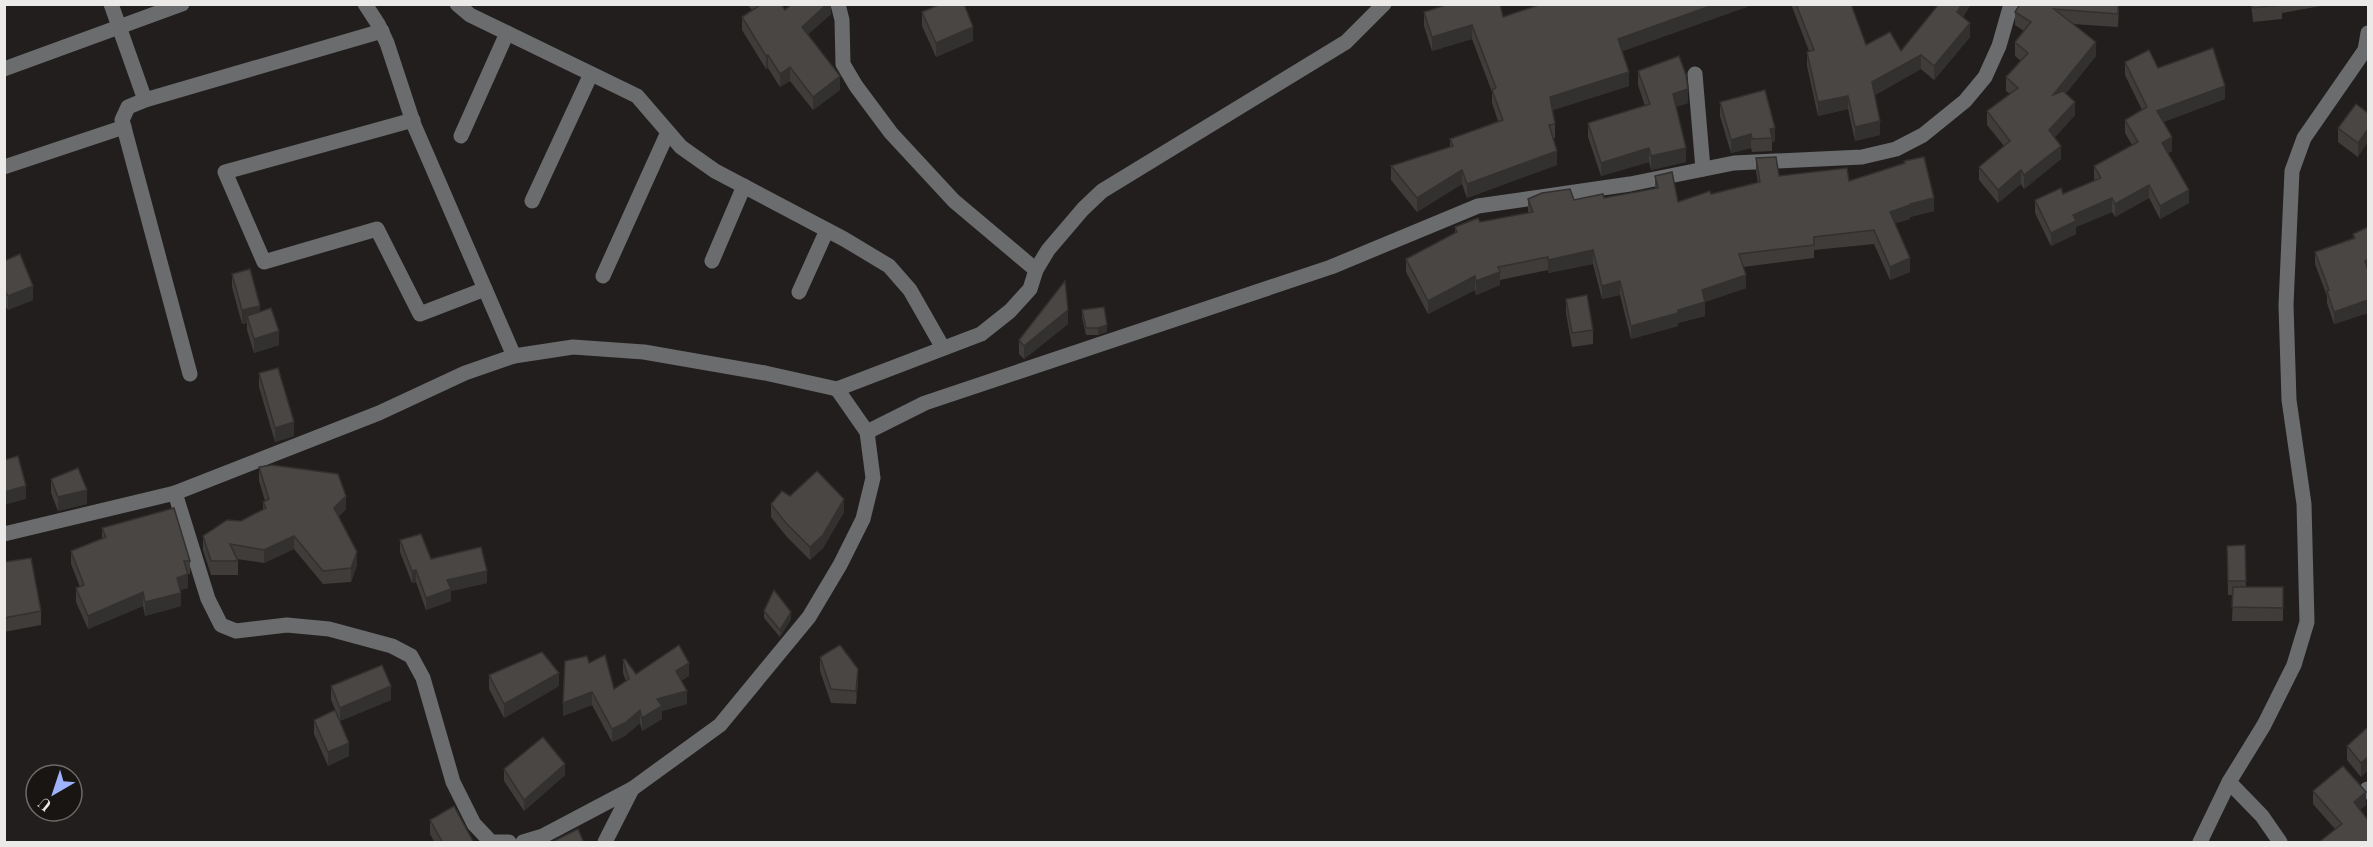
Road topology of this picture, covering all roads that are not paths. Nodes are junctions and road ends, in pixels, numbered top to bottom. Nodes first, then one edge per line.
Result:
1 (111, 4) edge
2 (182, 4) edge
3 (365, 4) edge
4 (457, 4) edge
5 (837, 4) edge
6 (1384, 4) edge
7 (2011, 4) edge
8 (120, 27) junction
9 (382, 31) junction
10 (507, 33) junction
11 (2368, 33) edge
12 (4, 69) edge
13 (591, 74) junction
14 (1695, 74) dead end
15 (145, 100) junction
16 (413, 120) junction
17 (124, 127) junction
18 (668, 132) junction
19 (461, 136) dead end
20 (4, 167) edge
21 (1703, 169) junction
22 (744, 186) junction
23 (532, 201) dead end
24 (827, 230) junction
25 (712, 261) dead end
26 (1036, 270) junction
27 (603, 276) dead end
28 (485, 289) junction
29 (799, 292) dead end
30 (943, 348) junction
31 (514, 356) junction
32 (190, 374) dead end
33 (837, 389) junction
34 (867, 432) junction
35 (175, 493) junction
36 (4, 534) edge
37 (2229, 782) junction
38 (632, 789) junction
39 (509, 843) edge
40 (523, 843) edge
41 (605, 843) edge
42 (2200, 843) edge
43 (2280, 843) edge

1 - 8 street
2 - 8 street
3 - 9 street
4 - 10 street
5 - 26 street
6 - 26 street
7 - 21 street
8 - 12 street
8 - 15 street
9 - 15 street
9 - 16 street
10 - 13 street
10 - 19 street
11 - 37 street
13 - 18 street
13 - 23 street
14 - 21 street
15 - 17 street
16 - 28 street
16 - 28 street
17 - 20 street
17 - 32 street
18 - 22 street
18 - 27 street
21 - 34 street
22 - 24 street
22 - 25 street
24 - 29 street
24 - 30 street
26 - 30 street
28 - 31 street
30 - 33 street
31 - 33 street
31 - 35 street
33 - 34 street
34 - 38 street
35 - 36 street
35 - 39 street
37 - 42 street
37 - 43 street
38 - 40 street
38 - 41 street

